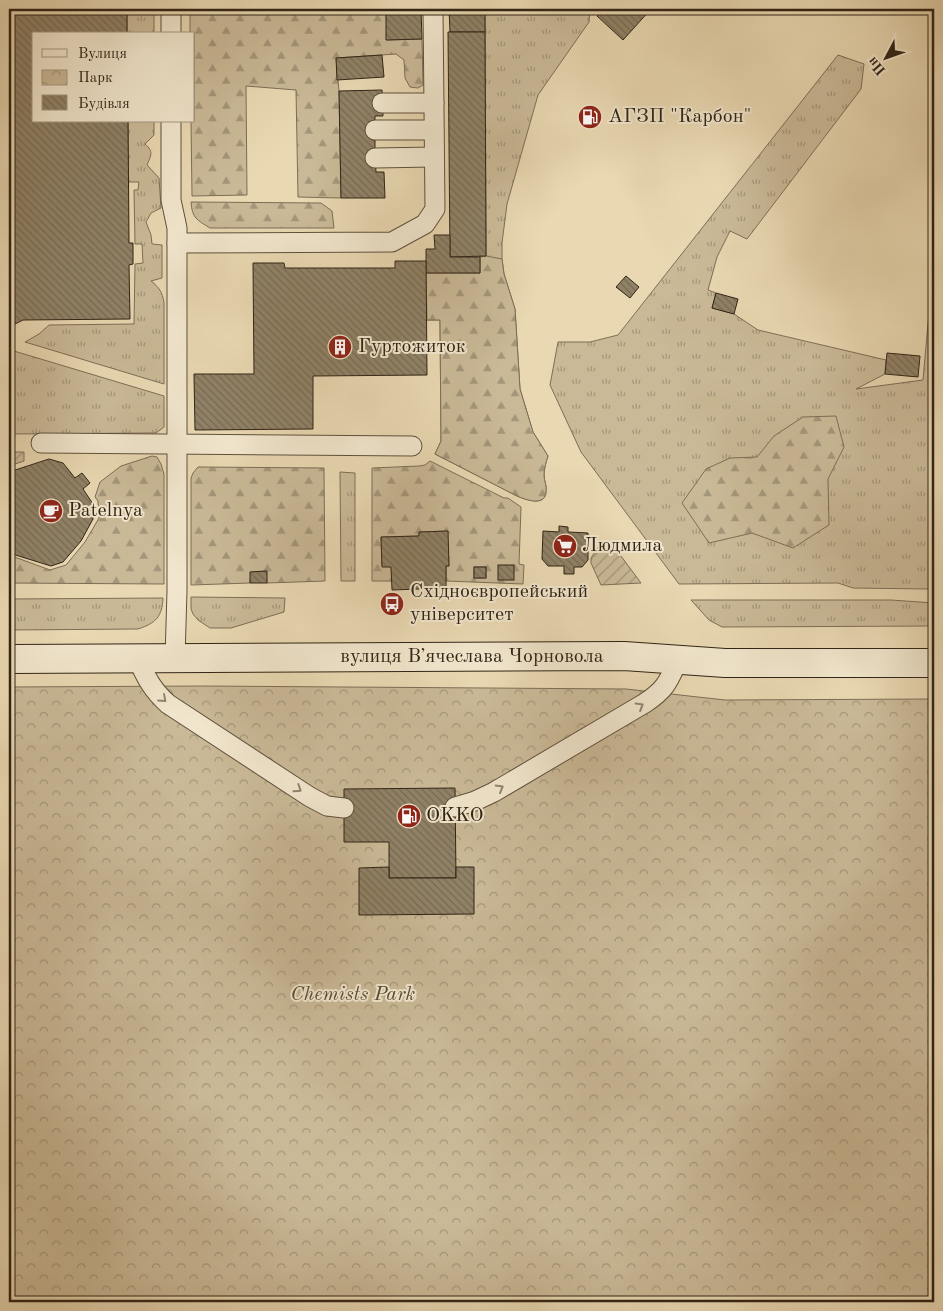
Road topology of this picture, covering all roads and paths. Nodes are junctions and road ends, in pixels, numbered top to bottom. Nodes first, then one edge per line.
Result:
1 (171, 9) edge
2 (433, 9) edge
3 (171, 32) edge
4 (382, 103) dead end
5 (434, 103) junction
6 (171, 122) edge
7 (375, 130) dead end
8 (434, 130) junction
9 (375, 158) dead end
10 (434, 158) junction
11 (177, 243) junction
12 (41, 443) dead end
13 (177, 443) junction
14 (412, 446) dead end
15 (137, 658) junction
16 (176, 658) junction
17 (9, 659) edge
18 (678, 660) junction
19 (934, 663) edge
20 (455, 807) dead end
21 (344, 808) dead end

1 - 3 lane
2 - 5 lane
4 - 5 lane
5 - 8 lane
6 - 11 lane
7 - 8 lane
8 - 10 lane
9 - 10 lane
10 - 11 lane
11 - 13 lane
12 - 13 lane
13 - 14 lane
13 - 16 lane
15 - 16 main road, вулиця Вʼячеслава Чорновола
15 - 17 main road, вулиця Вʼячеслава Чорновола
15 -> 21 lane
16 - 18 main road, вулиця Вʼячеслава Чорновола
18 - 19 main road, вулиця Вʼячеслава Чорновола
20 -> 18 lane

